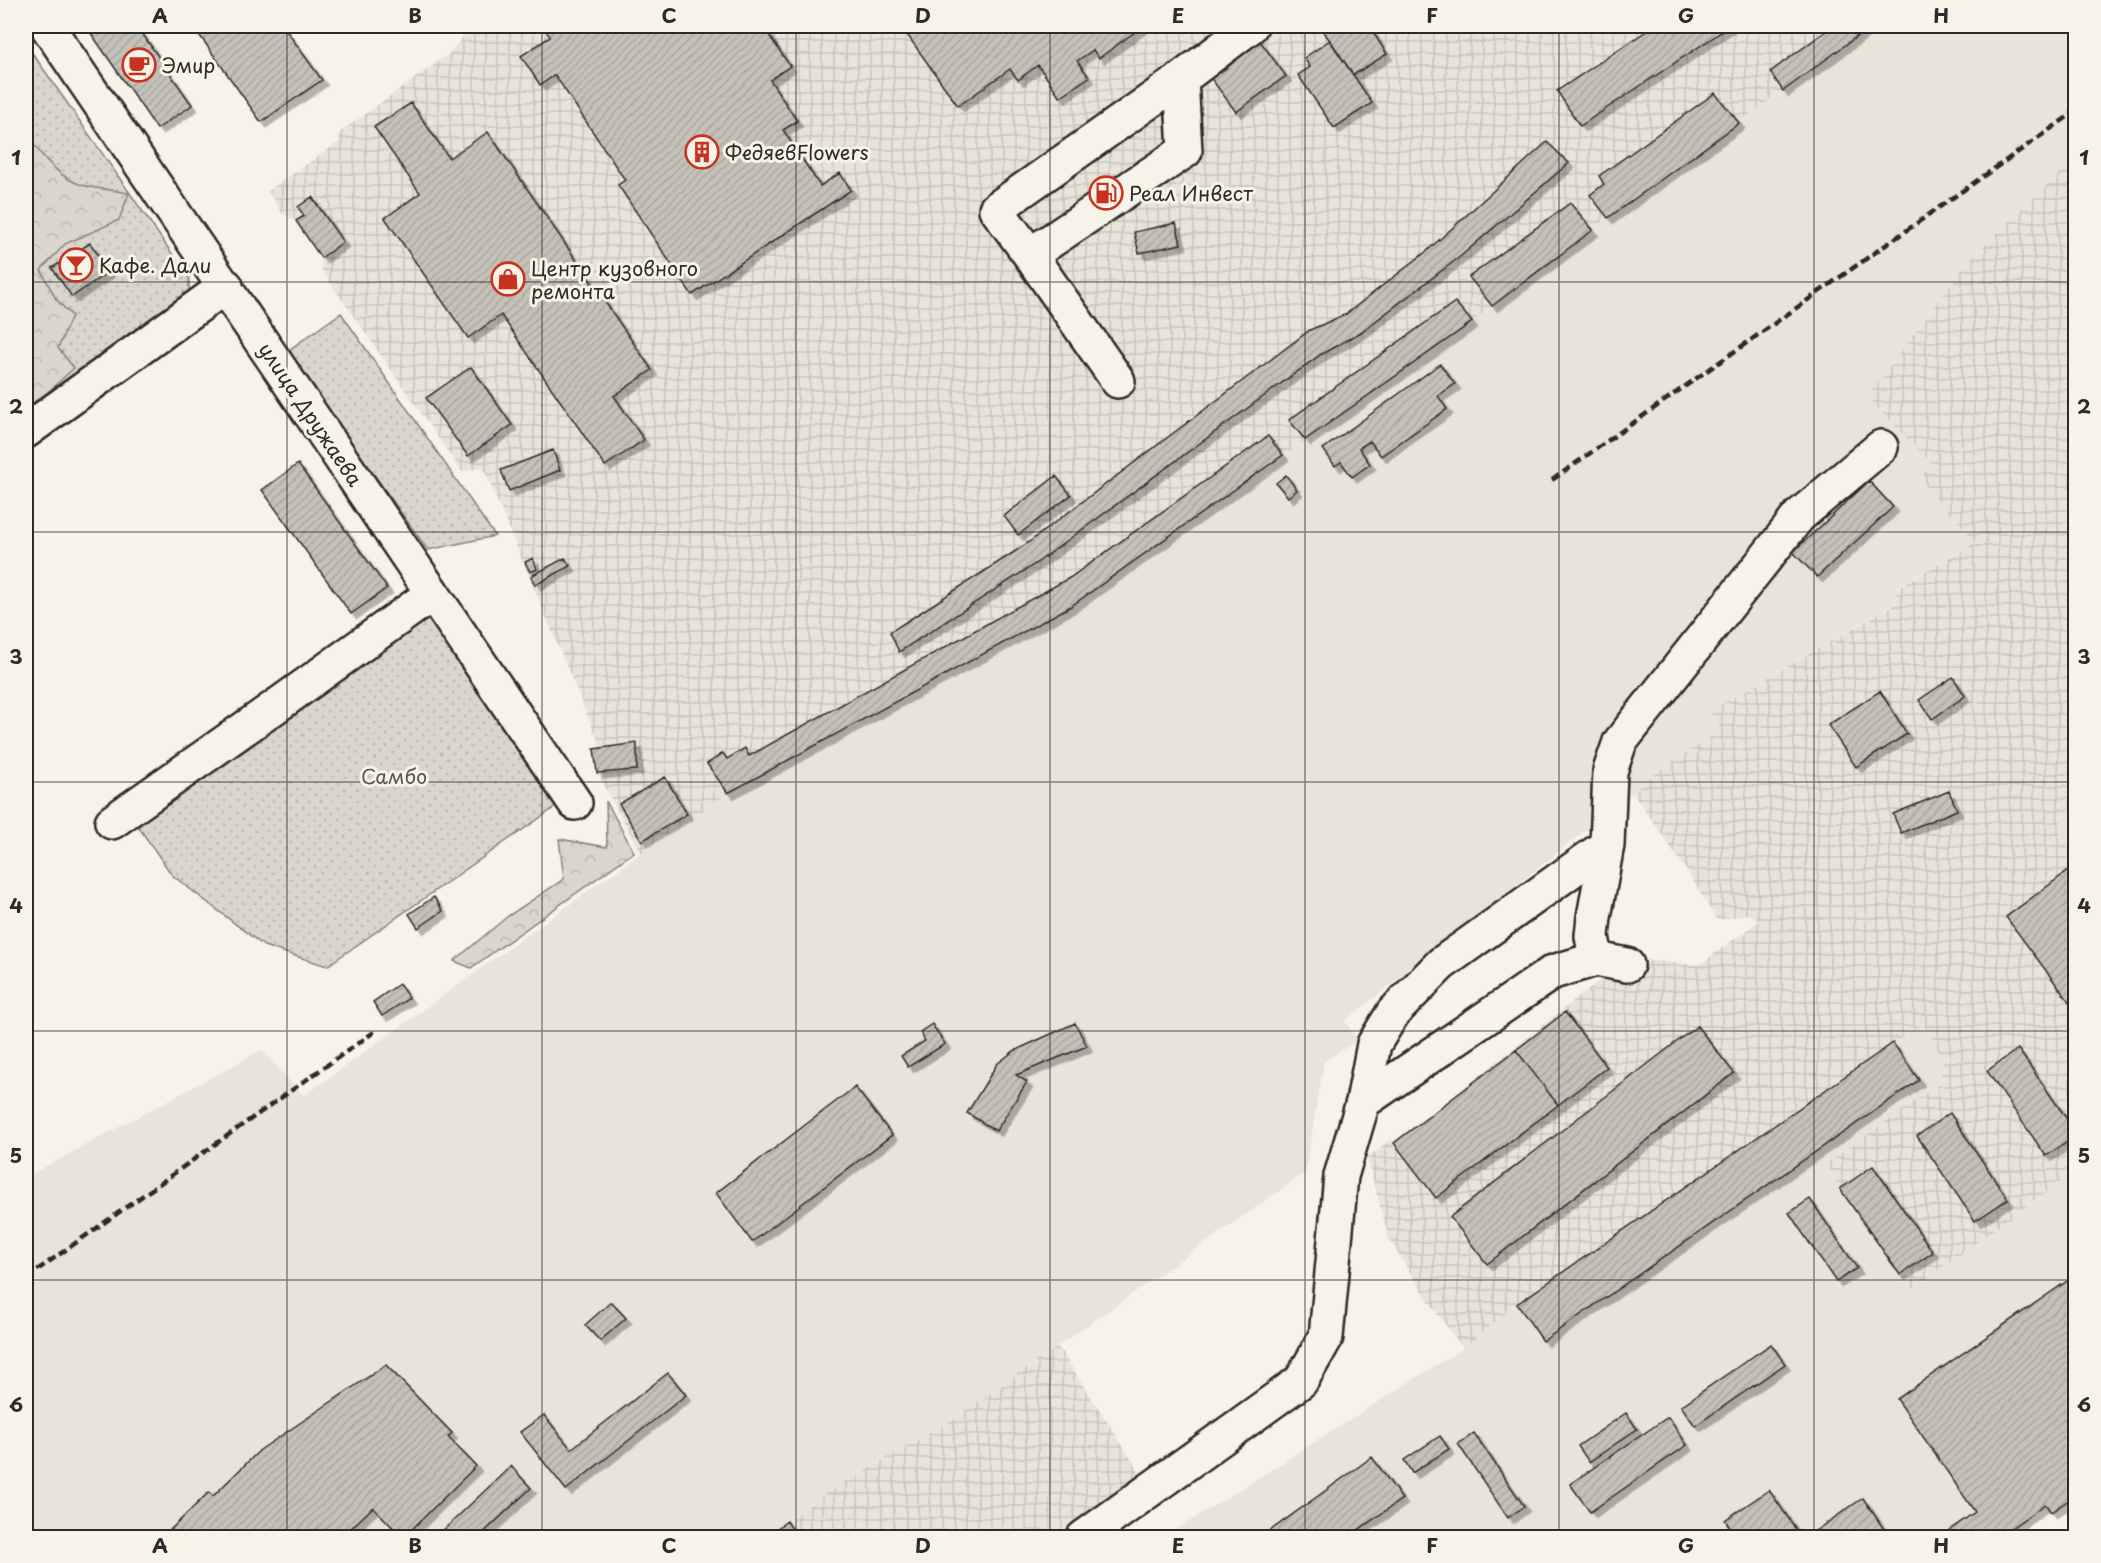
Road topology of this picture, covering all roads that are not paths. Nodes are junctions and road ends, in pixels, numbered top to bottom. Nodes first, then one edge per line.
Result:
1 (47, 26) edge
2 (1251, 26) edge
3 (1181, 79) junction
4 (1030, 255) junction
5 (226, 286) junction
6 (1118, 381) dead end
7 (26, 431) edge
8 (1881, 447) dead end
9 (432, 594) junction
10 (575, 803) dead end
11 (112, 822) dead end
12 (1607, 845) junction
13 (1363, 1102) junction
14 (1083, 1538) edge

1 - 5 street, улица Дружаева
2 - 3 street
3 - 4 street
3 - 4 street
4 - 6 street
5 - 7 street
5 - 9 street, улица Дружаева
8 - 12 street
9 - 10 street, улица Дружаева
9 - 11 street
12 - 13 street
12 - 13 street
13 - 14 street

